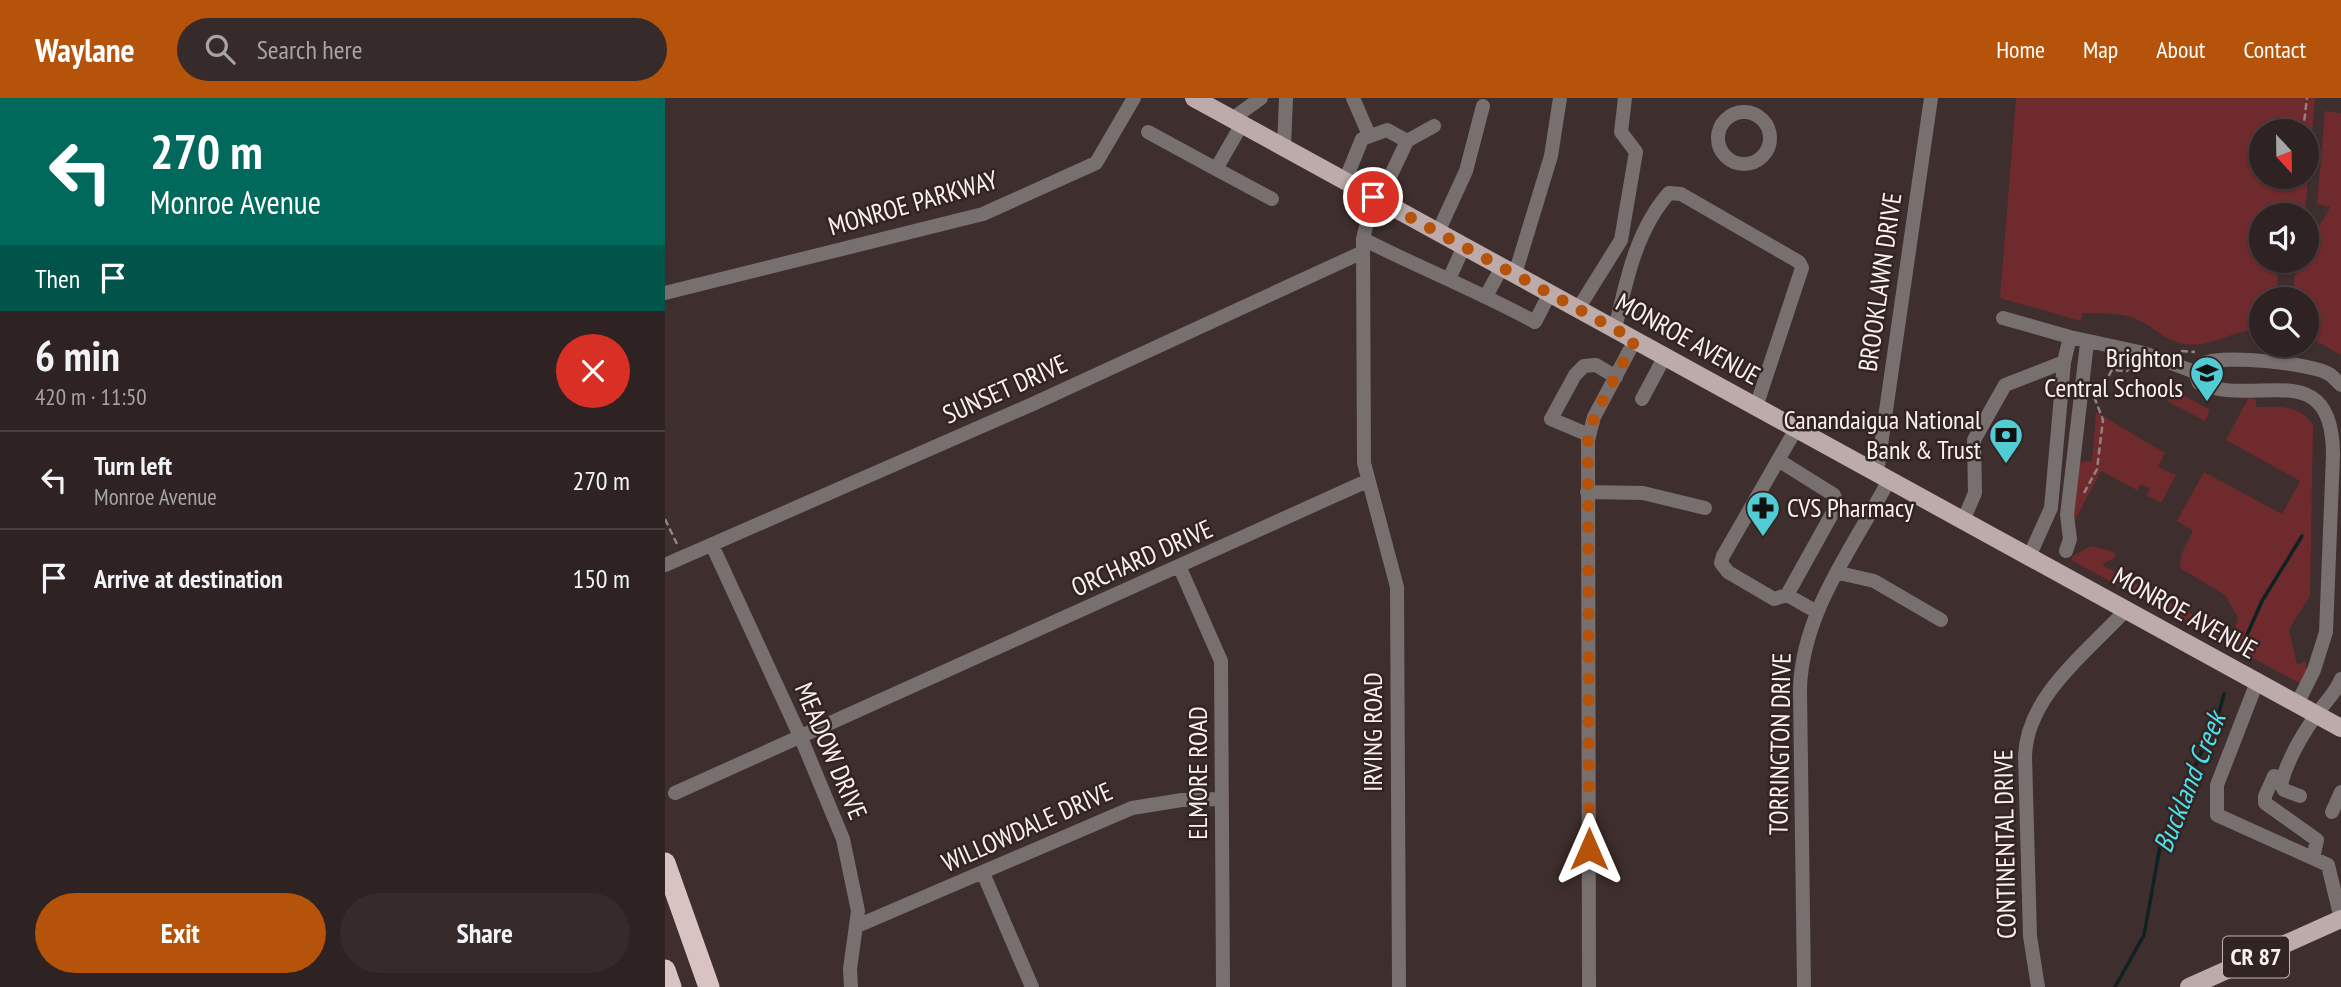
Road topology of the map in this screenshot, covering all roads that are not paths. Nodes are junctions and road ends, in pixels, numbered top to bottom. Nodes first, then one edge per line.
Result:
1 (1134, 98) edge
2 (1194, 98) edge
3 (1261, 98) edge
4 (1286, 98) edge
5 (1353, 98) edge
6 (1560, 98) edge
7 (1625, 98) edge
8 (1931, 98) edge
9 (1483, 106) dead end
10 (1237, 122) junction
11 (1434, 125) dead end
12 (1147, 132) dead end
13 (1369, 135) junction
14 (1407, 141) junction
15 (1284, 147) junction
16 (1216, 169) junction
17 (1345, 181) junction
18 (1376, 198) junction
19 (1272, 199) dead end
20 (1438, 232) junction
21 (1363, 246) junction
22 (1464, 246) junction
23 (1508, 271) junction
24 (1449, 279) junction
25 (665, 293) edge
26 (1550, 293) junction
27 (1486, 296) junction
28 (1577, 309) junction
29 (2004, 318) dead end
30 (1615, 329) junction
31 (2070, 337) junction
32 (1635, 340) junction
33 (2087, 343) junction
34 (1665, 356) junction
35 (2064, 362) junction
36 (2195, 372) junction
37 (1616, 377) junction
38 (2341, 385) edge
39 (1642, 399) dead end
40 (1756, 407) junction
41 (1796, 429) junction
42 (1589, 435) junction
43 (1778, 460) junction
44 (1883, 477) junction
45 (1367, 481) junction
46 (1587, 492) junction
47 (1705, 508) dead end
48 (1963, 521) junction
49 (712, 545) junction
50 (2066, 551) dead end
51 (2029, 557) junction
52 (665, 565) edge
53 (1180, 568) junction
54 (1839, 573) junction
55 (1787, 595) junction
56 (2126, 610) junction
57 (1817, 612) junction
58 (1941, 620) dead end
59 (2341, 679) edge
60 (2257, 682) junction
61 (2307, 709) junction
62 (2341, 728) edge
63 (801, 738) junction
64 (2341, 792) edge
65 (675, 793) dead end
66 (2300, 796) dead end
67 (1223, 799) junction
68 (2332, 812) dead end
69 (2313, 858) junction
70 (665, 863) edge
71 (983, 873) junction
72 (2341, 919) edge
73 (857, 926) junction
74 (665, 970) edge
75 (671, 987) edge
76 (709, 987) edge
77 (851, 987) edge
78 (1032, 987) edge
79 (1223, 987) edge
80 (1399, 987) edge
81 (1589, 987) edge
82 (1804, 987) edge
83 (2038, 987) edge
84 (2189, 987) edge

1 - 25 street, MONROE PARKWAY
2 - 10 main road, MONROE AVENUE
3 - 10 street
4 - 15 street
5 - 13 street
6 - 23 street
7 - 28 street
8 - 44 street, BROOKLAWN DRIVE
9 - 20 street
10 - 15 main road, MONROE AVENUE
10 - 16 street
11 - 14 street
12 - 16 street
13 - 14 street
13 - 17 street
14 - 18 street
15 - 17 main road, MONROE AVENUE
16 - 19 street
17 - 18 main road, MONROE AVENUE
18 - 20 main road, MONROE AVENUE
18 - 21 street
20 - 22 main road, MONROE AVENUE
21 - 24 street
21 - 45 street
21 - 49 street, SUNSET DRIVE
22 - 23 main road, MONROE AVENUE
22 - 24 street
23 - 26 main road, MONROE AVENUE
23 - 27 street
24 - 27 street
26 - 27 street
26 - 28 main road, MONROE AVENUE
28 - 30 main road, MONROE AVENUE
29 - 31 street
30 - 32 main road, MONROE AVENUE
30 - 40 street
31 - 33 street
31 - 35 street
32 - 34 main road, MONROE AVENUE
32 - 37 street
33 - 36 street
33 - 50 street
34 - 39 street
34 - 40 main road, MONROE AVENUE
35 - 48 street
35 - 51 street
36 - 38 street
36 - 61 street
37 - 42 street
37 - 42 street
40 - 41 main road, MONROE AVENUE
41 - 43 street
41 - 44 main road, MONROE AVENUE
42 - 46 street
43 - 55 street
43 - 55 street
44 - 48 main road, MONROE AVENUE
44 - 54 street, TORRINGTON DRIVE
45 - 53 street, ORCHARD DRIVE
45 - 80 street, IRVING ROAD
46 - 47 street
46 - 81 street
48 - 51 main road, MONROE AVENUE
49 - 52 street, SUNSET DRIVE
49 - 63 street, MEADOW DRIVE
51 - 56 main road, MONROE AVENUE
53 - 63 street, ORCHARD DRIVE
53 - 67 street, ELMORE ROAD
54 - 57 street, TORRINGTON DRIVE
54 - 58 street
55 - 57 street
56 - 60 main road, MONROE AVENUE
56 - 83 street, CONTINENTAL DRIVE
57 - 82 street, TORRINGTON DRIVE
59 - 61 street
60 - 61 main road, MONROE AVENUE
60 - 69 street
61 - 62 main road, MONROE AVENUE
61 - 66 street
61 - 69 street
63 - 65 street, ORCHARD DRIVE
63 - 73 street, MEADOW DRIVE
64 - 68 street
67 - 71 street, WILLOWDALE DRIVE
67 - 79 street, ELMORE ROAD
69 - 72 street
70 - 76 highway
71 - 73 street, WILLOWDALE DRIVE
71 - 78 street
72 - 84 main road, CR 87
73 - 77 street, MEADOW DRIVE
74 - 75 highway

